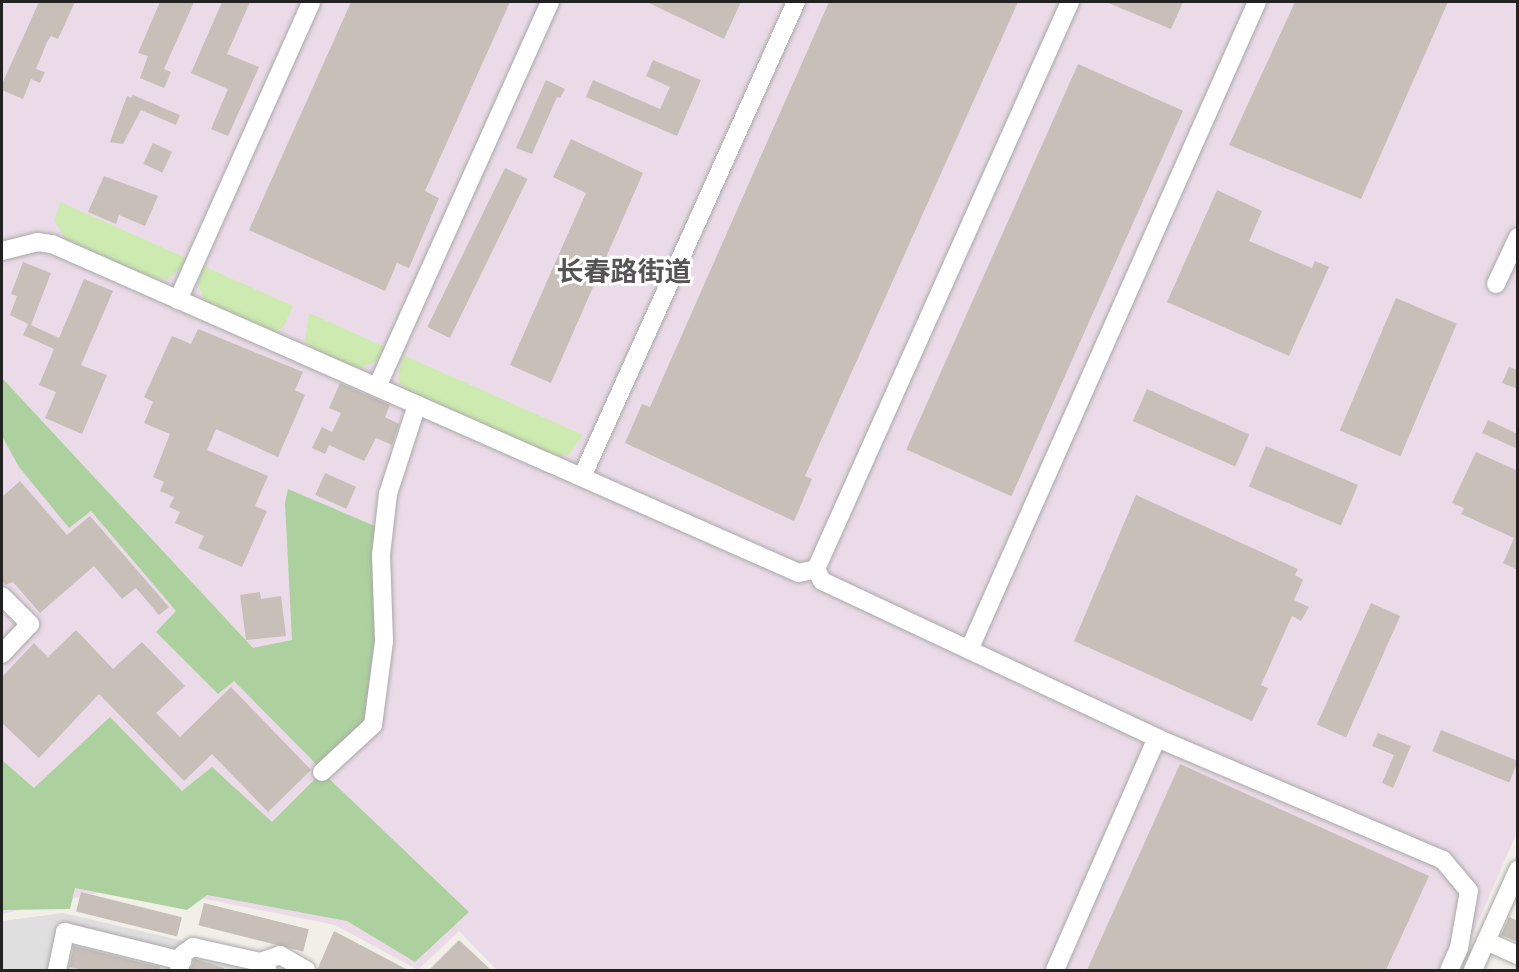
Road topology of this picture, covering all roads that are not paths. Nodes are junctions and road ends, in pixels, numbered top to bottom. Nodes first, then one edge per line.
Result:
1 (311, 2) edge
2 (550, 2) edge
3 (796, 2) edge
4 (1070, 2) edge
5 (1257, 2) edge
6 (1518, 237) edge
7 (2, 251) edge
8 (1496, 284) dead end
9 (178, 300) junction
10 (377, 387) junction
11 (417, 405) junction
12 (582, 477) junction
13 (816, 569) junction
14 (2, 596) edge
15 (969, 650) junction
16 (2, 654) edge
17 (1156, 738) junction
18 (322, 772) dead end
19 (1516, 876) edge
20 (1486, 941) junction
21 (1518, 955) edge
22 (181, 965) edge
23 (264, 966) edge
24 (57, 970) edge
25 (306, 970) edge
26 (1055, 970) edge
27 (1449, 970) edge
28 (1473, 970) edge

1 - 9 lane
2 - 10 lane
3 - 12 lane
4 - 13 lane
5 - 15 lane
6 - 8 lane
7 - 9 lane
9 - 10 lane
10 - 11 lane
11 - 12 lane
11 - 18 lane
12 - 13 lane
13 - 15 lane
14 - 16 lane
15 - 17 lane
17 - 26 lane
17 - 27 lane
19 - 20 lane
20 - 21 lane
20 - 28 lane
22 - 23 lane
22 - 24 lane
23 - 25 lane

